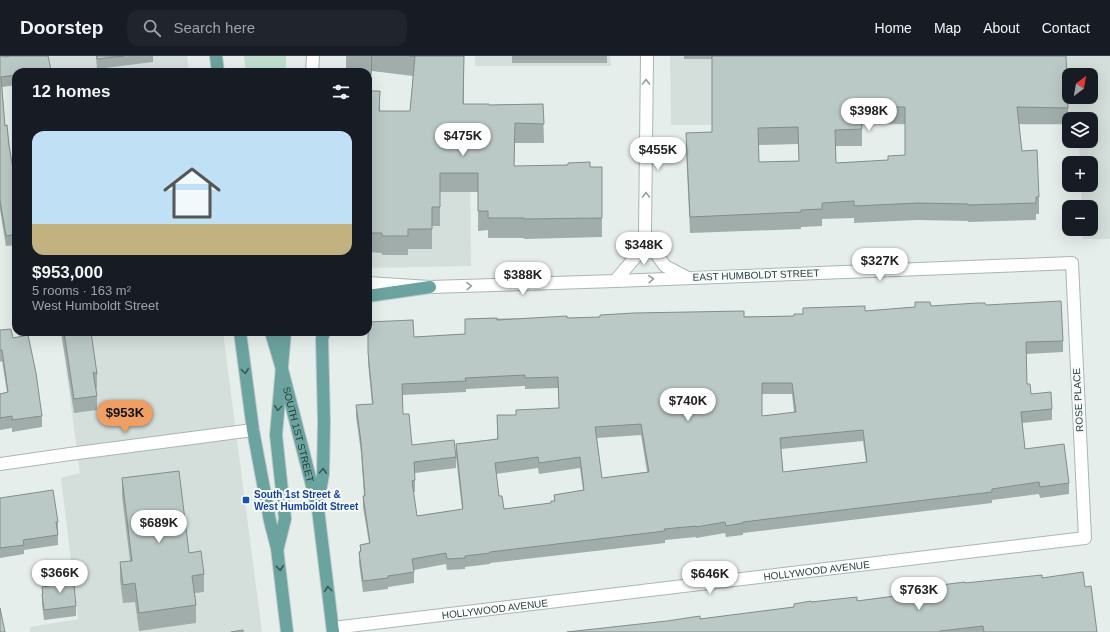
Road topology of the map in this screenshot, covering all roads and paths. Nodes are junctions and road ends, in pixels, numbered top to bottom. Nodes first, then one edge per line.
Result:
1 (216, 56) edge
2 (313, 56) edge
3 (647, 56) edge
4 (218, 68) edge
5 (312, 68) edge
6 (645, 234) junction
7 (1072, 263) joint
8 (688, 278) junction
9 (615, 281) junction
10 (372, 283) edge
11 (430, 287) junction
12 (372, 295) edge
13 (241, 336) edge
14 (272, 336) edge
15 (285, 336) edge
16 (323, 336) edge
17 (282, 369) junction
18 (253, 430) junction
19 (0, 464) edge
20 (318, 509) junction
21 (1085, 538) joint
22 (277, 548) junction
23 (333, 630) edge
24 (287, 632) edge

1 - 4 main road
2 - 5 street
6 -> 3 street
6 - 8 street
6 - 9 street
7 - 8 street, EAST HUMBOLDT STREET
7 - 21 street, ROSE PLACE
9 -> 8 street, EAST HUMBOLDT STREET
11 -> 9 street, EAST HUMBOLDT STREET
10 - 11 street, EAST HUMBOLDT STREET
11 - 12 main road
13 -> 18 main road
14 - 17 main road, SOUTH 1ST STREET
15 - 17 main road
20 -> 16 main road
17 - 20 main road, SOUTH 1ST STREET
17 -> 22 main road
18 - 19 street
18 - 22 main road
23 -> 20 main road, SOUTH 1ST STREET
21 - 23 street, HOLLYWOOD AVENUE
22 -> 24 main road

